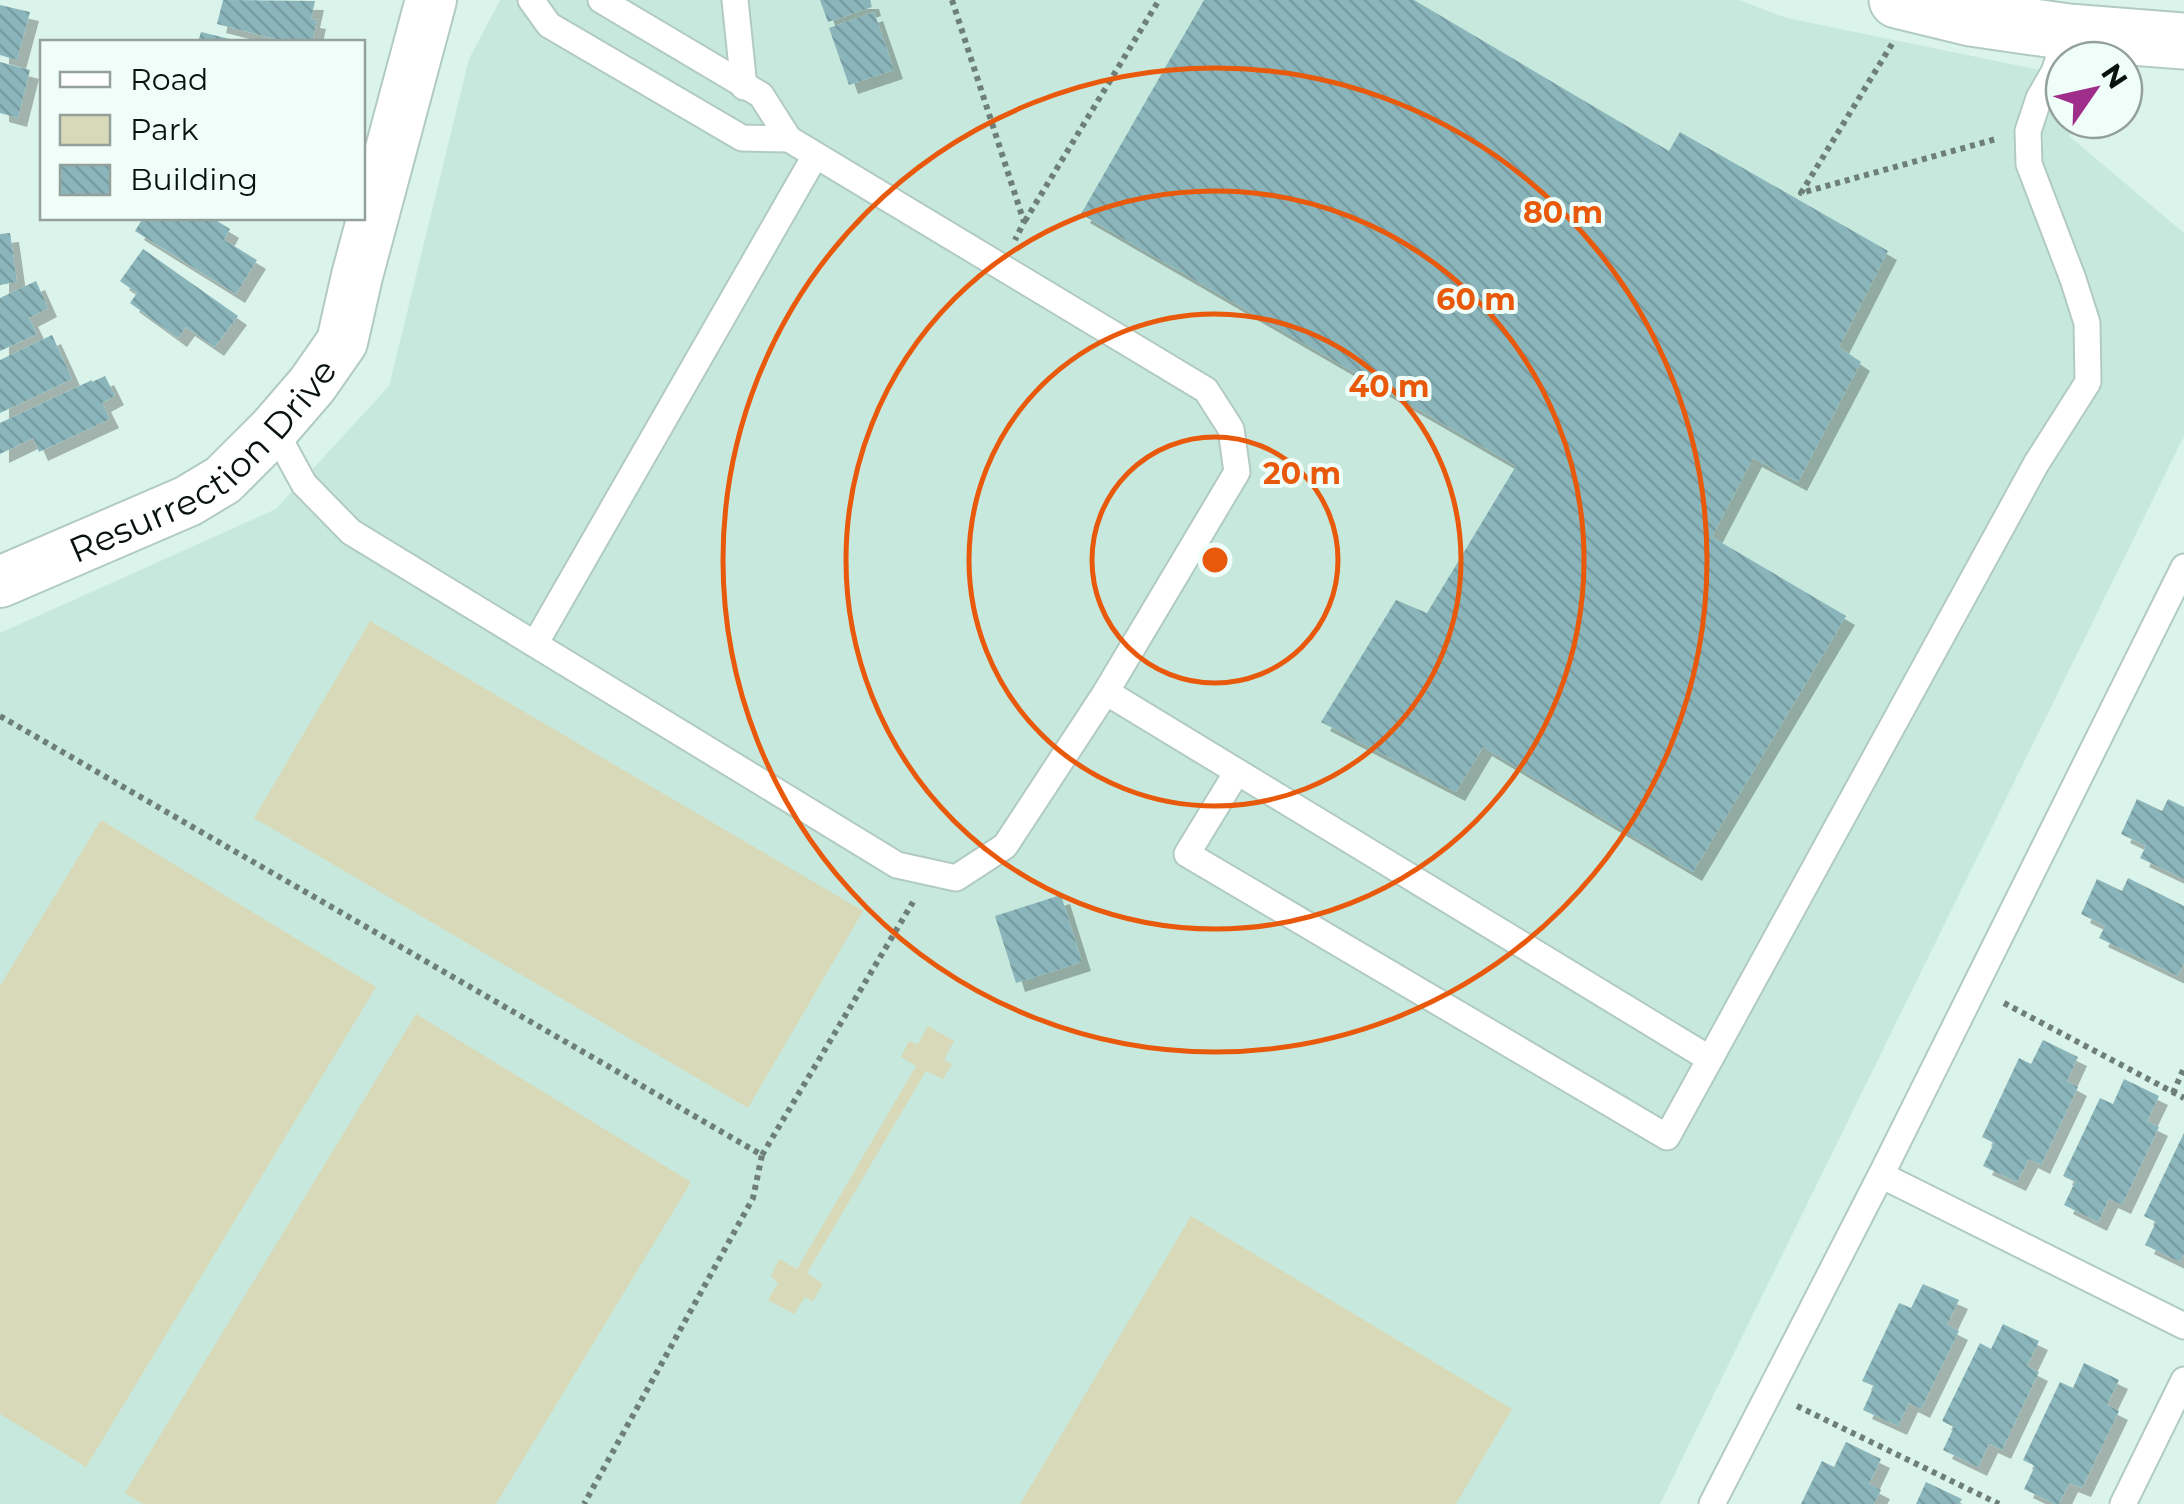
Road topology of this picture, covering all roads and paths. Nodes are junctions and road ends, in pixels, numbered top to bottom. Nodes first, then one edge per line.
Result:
1 (432, 0) edge
2 (531, 0) edge
3 (601, 0) edge
4 (735, 0) edge
5 (952, 0) edge
6 (1160, 0) edge
7 (1895, 22) edge
8 (2068, 32) junction
9 (2184, 41) edge
10 (744, 86) junction
11 (2028, 131) junction
12 (789, 139) junction
13 (815, 156) junction
14 (1024, 222) junction
15 (1001, 268) junction
16 (274, 429) junction
17 (2184, 566) edge
18 (0, 582) edge
19 (535, 644) junction
20 (1106, 692) junction
21 (0, 716) edge
22 (1237, 772) junction
23 (931, 872) junction
24 (1975, 988) junction
25 (1710, 1059) junction
26 (2184, 1068) edge
27 (2172, 1092) junction
28 (2184, 1098) edge
29 (762, 1155) junction
30 (1881, 1175) junction
31 (2184, 1326) edge
32 (2184, 1380) edge
33 (1770, 1392) junction
34 (584, 1504) edge
35 (1712, 1504) edge
36 (1998, 1504) edge
37 (2123, 1504) edge

1 - 16 street, Resurrection Drive
2 - 12 lane
3 - 10 lane
4 - 10 lane
5 - 14 path
6 - 14 path
7 - 8 main road
7 - 11 path
8 - 9 main road
8 - 11 lane
10 - 12 lane
11 - 25 lane
12 - 13 lane
13 - 15 lane
13 - 19 lane
14 - 15 path
15 - 20 lane
16 - 18 street, Resurrection Drive
16 - 19 lane
17 - 24 lane
19 - 23 lane
20 - 22 lane
20 - 23 lane
21 - 29 path
22 - 25 lane
22 - 25 lane
23 - 29 path
24 - 27 path
24 - 30 lane
26 - 27 path
27 - 28 path
29 - 34 path
30 - 31 lane
30 - 33 lane
32 - 37 lane
33 - 35 lane
33 - 36 path

